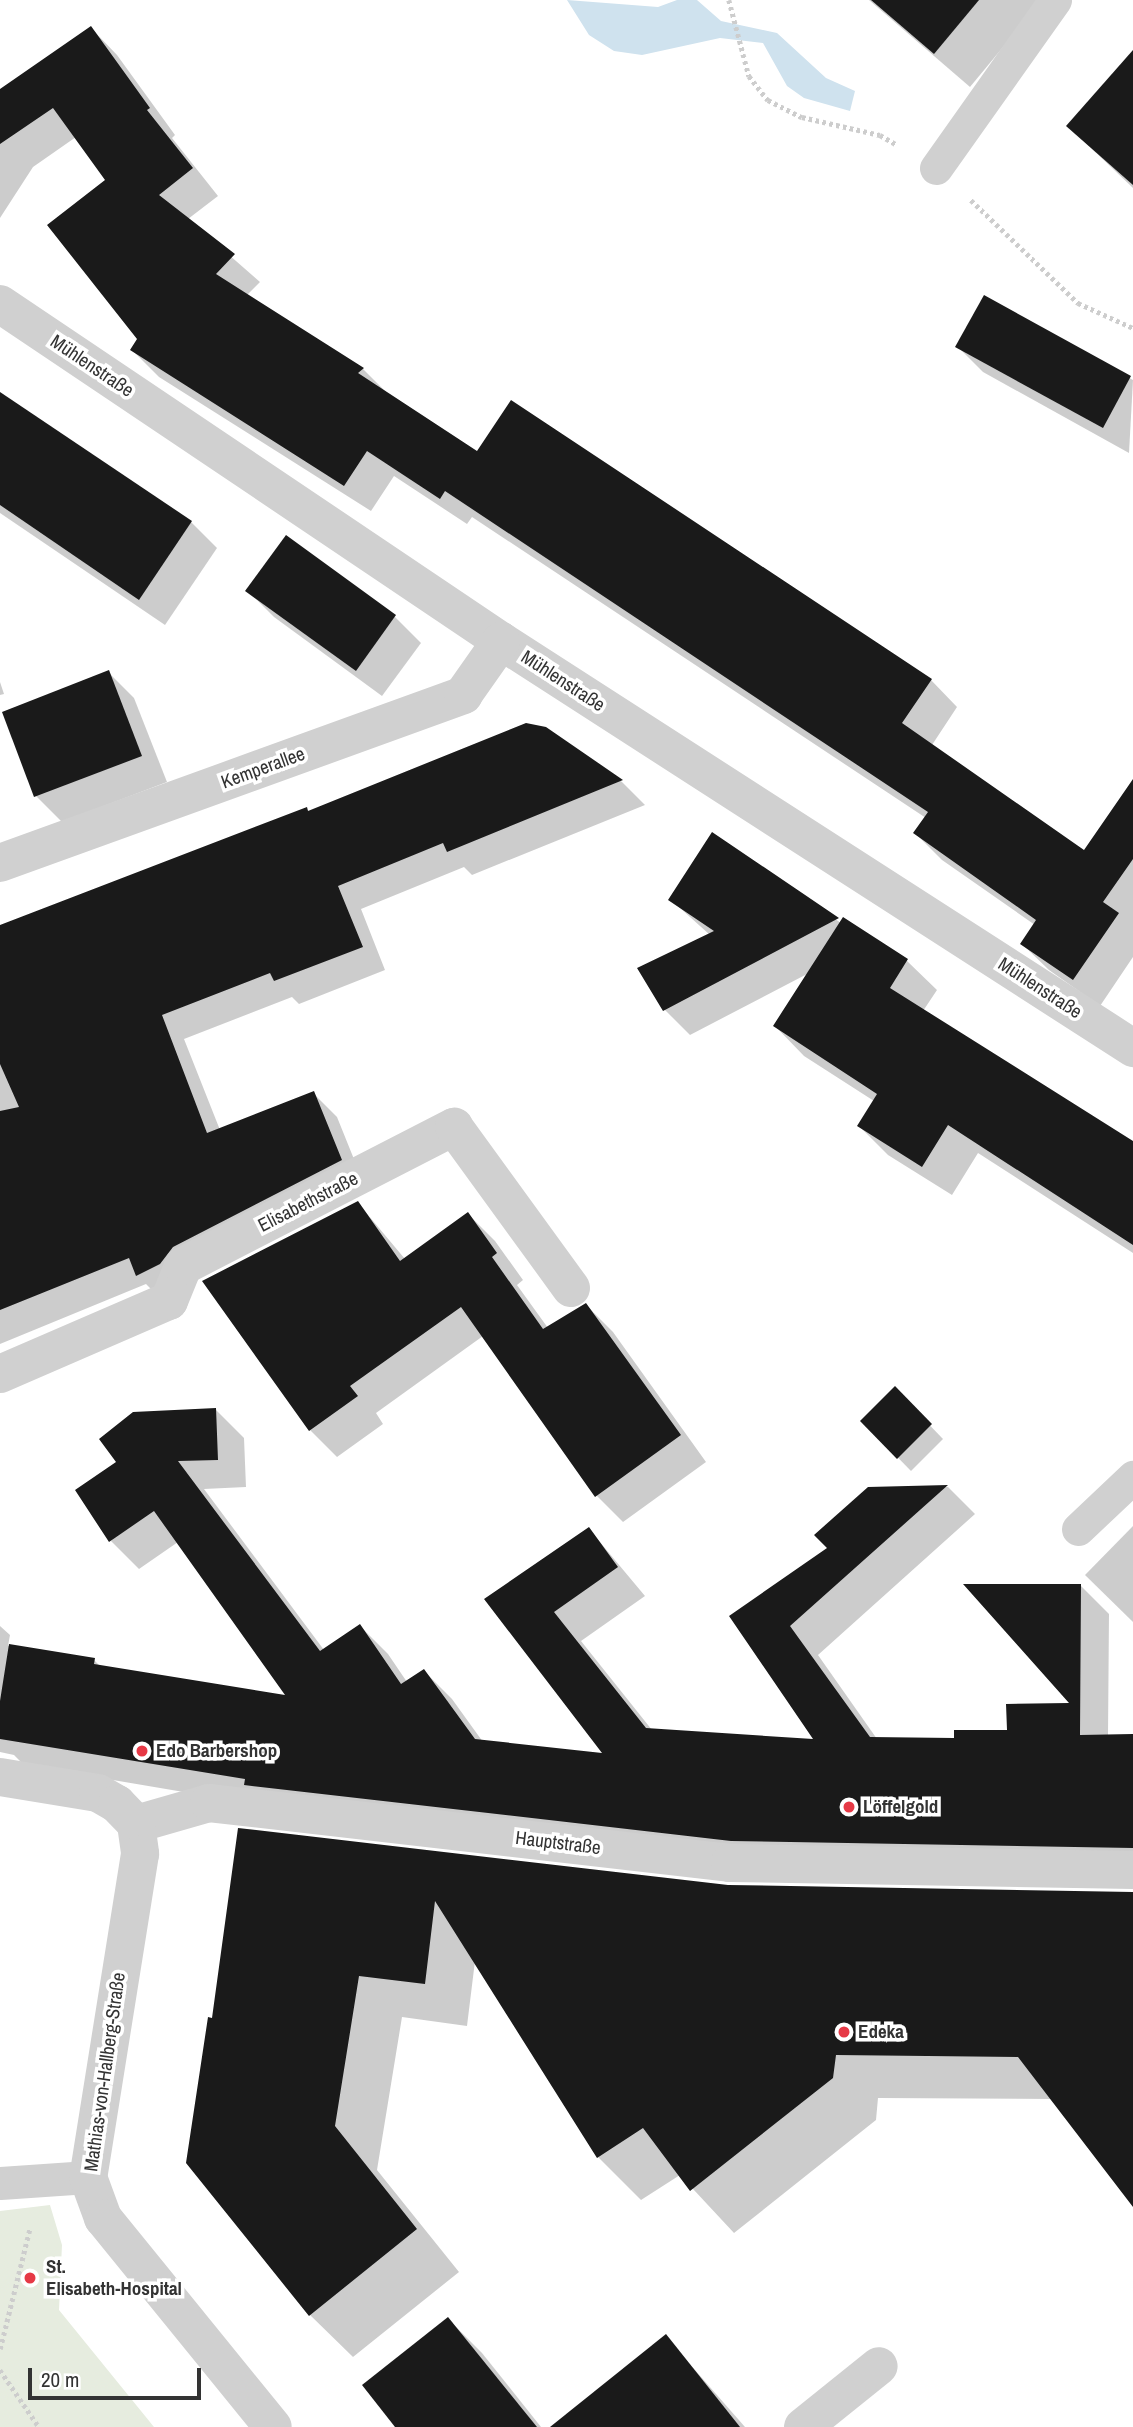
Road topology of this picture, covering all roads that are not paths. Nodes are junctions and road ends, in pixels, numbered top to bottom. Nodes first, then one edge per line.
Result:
1 (1055, 0) edge
2 (936, 168) dead end
3 (0, 304) edge
4 (501, 640) junction
5 (0, 863) edge
6 (1133, 1048) edge
7 (571, 1288) dead end
8 (0, 1374) edge
9 (1133, 1477) edge
10 (1078, 1529) dead end
11 (0, 1777) edge
12 (136, 1824) junction
13 (1133, 1870) edge
14 (88, 2177) junction
15 (16, 2182) edge
16 (879, 2367) dead end
17 (273, 2427) edge
18 (803, 2427) edge

1 - 2 lane
3 - 4 street, Mühlenstraße
4 - 5 street, Kemperallee
4 - 6 street, Mühlenstraße
7 - 8 street, Elisabethstraße
9 - 10 lane
11 - 12 street
12 - 13 street, Hauptstraße
12 - 14 street, Mathias-von-Hallberg-Straße
14 - 15 lane
14 - 17 street, Mathias-von-Hallberg-Straße
16 - 18 street

